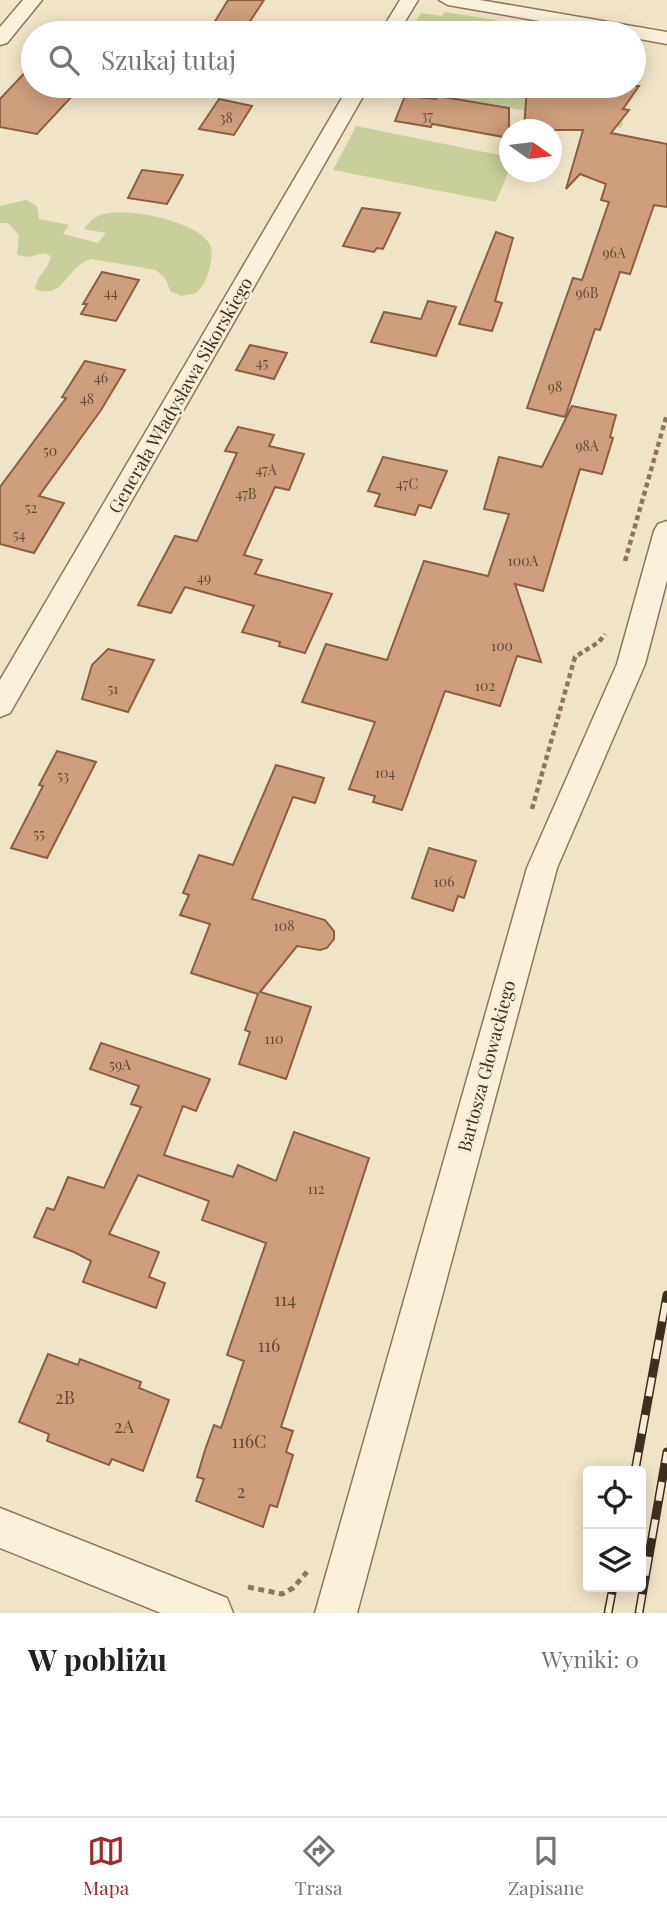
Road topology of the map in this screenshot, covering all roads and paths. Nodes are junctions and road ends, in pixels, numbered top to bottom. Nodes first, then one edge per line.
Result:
1 (33, 0) edge
2 (409, 0) edge
3 (448, 0) edge
4 (397, 21) edge
5 (569, 21) edge
6 (646, 34) edge
7 (667, 38) edge
8 (0, 39) edge
9 (352, 98) edge
10 (667, 531) edge
11 (0, 705) edge
12 (0, 1528) edge
13 (311, 1567) dead end
14 (248, 1587) dead end
15 (212, 1613) edge
16 (335, 1613) edge

1 - 8 street
2 - 4 street
3 - 5 street
6 - 7 street
9 - 11 street, Generała Władysława Sikorskiego
10 - 16 street, Bartosza Głowackiego
12 - 15 street
13 - 14 path

